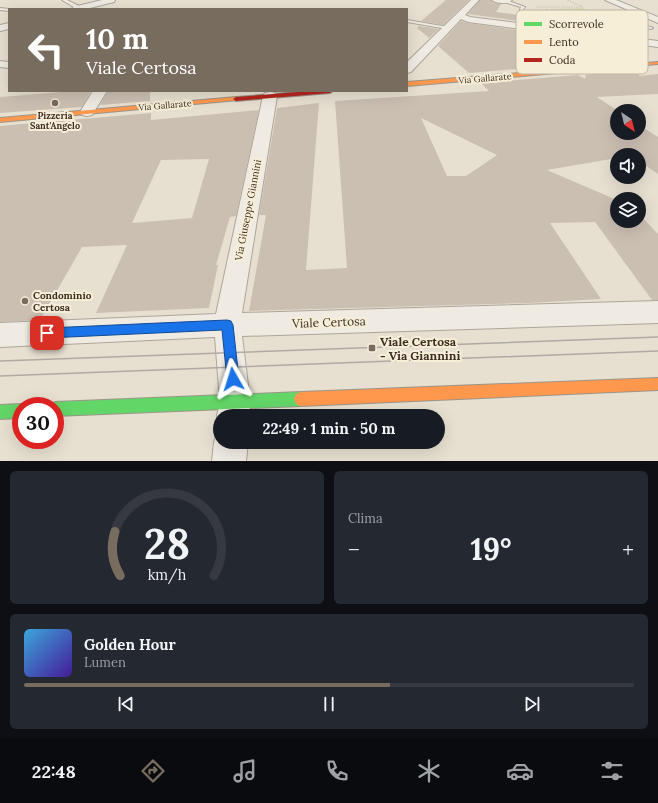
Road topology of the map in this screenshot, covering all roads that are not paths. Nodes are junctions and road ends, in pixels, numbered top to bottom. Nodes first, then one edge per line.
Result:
1 (64, 0) edge
2 (111, 0) edge
3 (475, 0) edge
4 (609, 0) edge
5 (505, 1) edge
6 (77, 8) edge
7 (81, 8) edge
8 (521, 10) edge
9 (629, 10) edge
10 (460, 16) junction
11 (408, 21) edge
12 (656, 24) edge
13 (516, 26) edge
14 (448, 28) junction
15 (648, 32) edge
16 (648, 43) edge
17 (658, 44) edge
18 (658, 64) edge
19 (648, 65) edge
20 (408, 68) edge
21 (532, 74) edge
22 (408, 84) edge
23 (99, 92) edge
24 (318, 92) edge
25 (270, 96) junction
26 (87, 112) junction
27 (0, 120) edge
28 (658, 312) edge
29 (227, 325) junction
30 (0, 335) edge
31 (658, 384) edge
32 (64, 409) edge
33 (213, 409) edge
34 (234, 409) edge
35 (12, 411) edge
36 (0, 412) edge
37 (230, 449) edge
38 (229, 461) edge

1 - 6 lane
2 - 7 street
3 - 10 street
4 - 9 street
5 - 8 lane
10 - 13 street
10 - 14 street
11 - 14 lane
12 - 15 street
14 - 20 street
16 - 17 street
18 - 19 street, Via Gallarate
21 - 22 street, Via Gallarate
23 - 26 street
24 - 25 street, Via Gallarate
25 - 26 street, Via Gallarate
25 - 29 street, Via Giuseppe Giannini
26 - 27 street, Via Gallarate
28 - 29 street, Viale Certosa
29 - 30 street, Viale Certosa
29 - 34 street, Via Giuseppe Giannini
31 - 34 street
32 - 33 street
35 - 36 street
37 - 38 street

